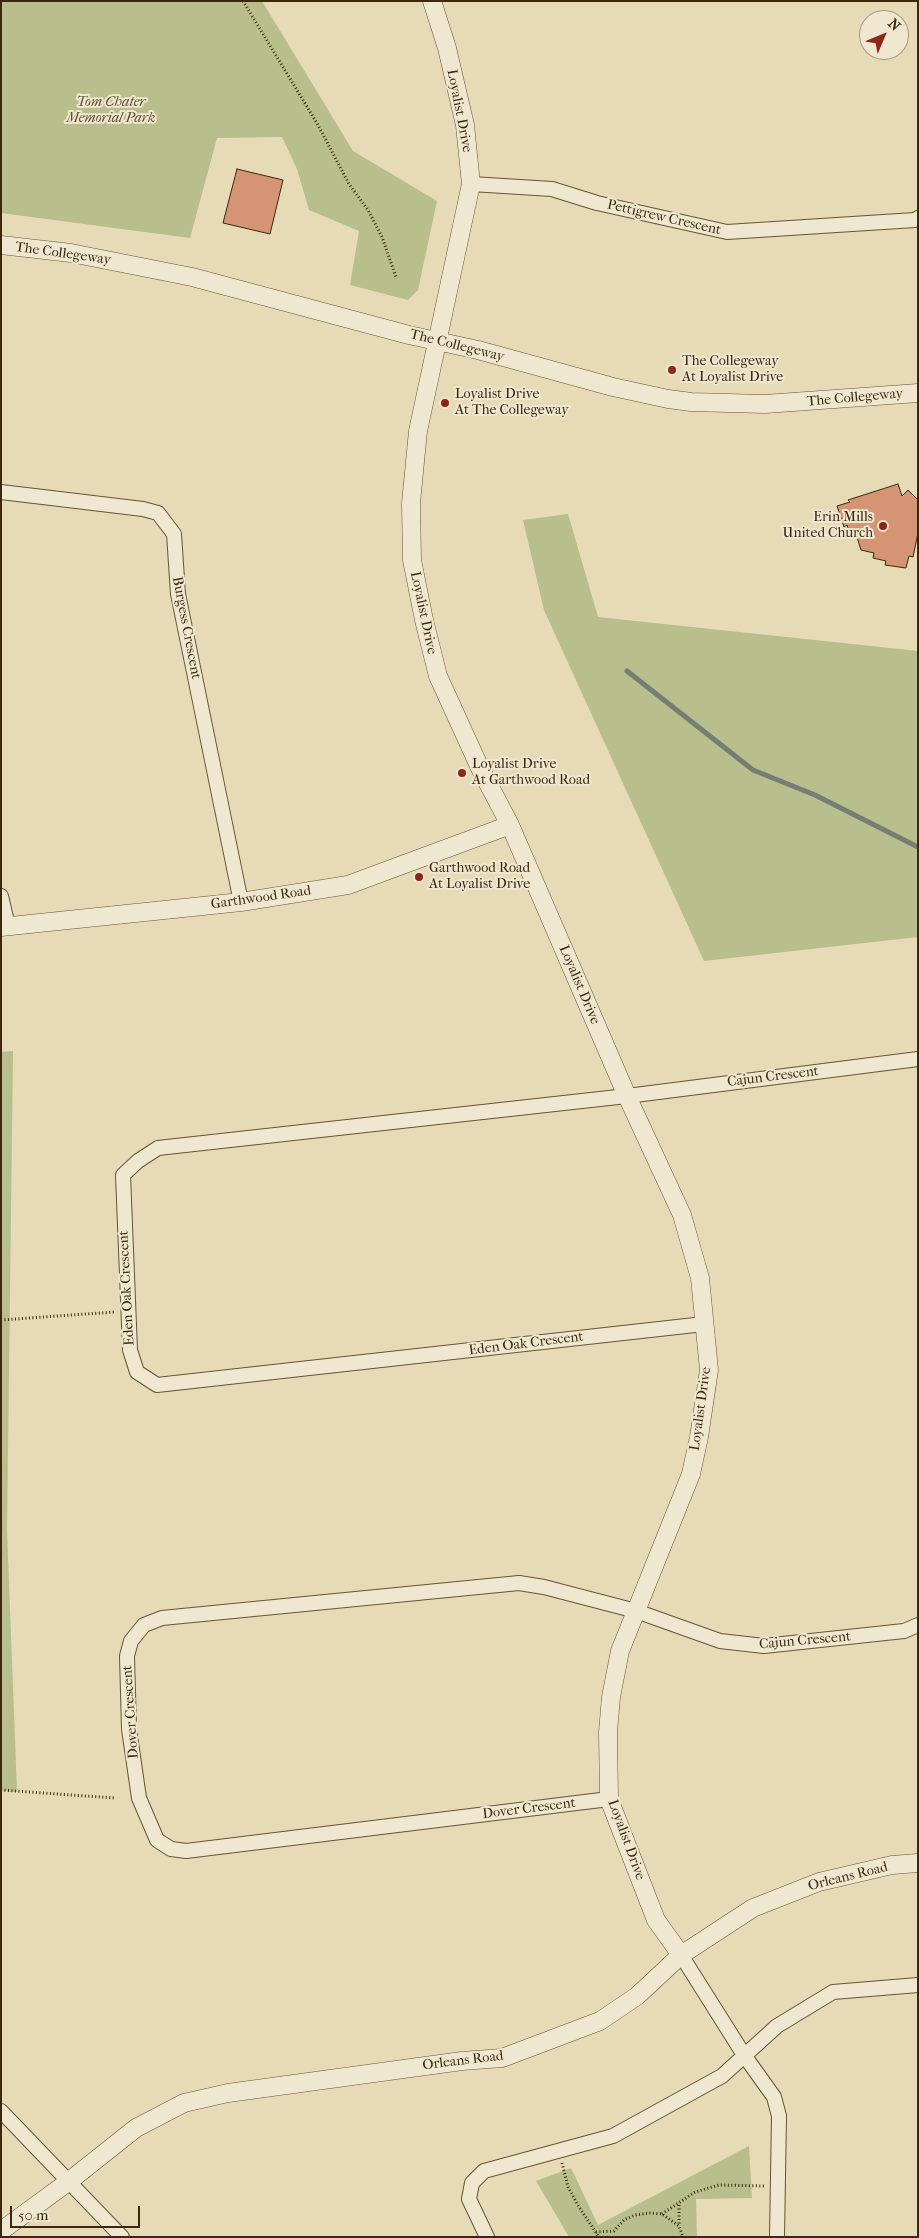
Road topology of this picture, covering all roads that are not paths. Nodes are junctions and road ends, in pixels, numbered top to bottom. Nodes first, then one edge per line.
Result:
1 (432, 1) edge
2 (471, 184) junction
3 (918, 218) edge
4 (1, 246) edge
5 (437, 342) junction
6 (918, 393) edge
7 (1, 492) edge
8 (510, 825) junction
9 (1, 896) edge
10 (241, 902) junction
11 (5, 926) edge
12 (918, 1059) edge
13 (627, 1096) junction
14 (704, 1324) junction
15 (636, 1611) junction
16 (918, 1625) edge
17 (609, 1800) junction
18 (918, 1862) edge
19 (681, 1955) junction
20 (918, 1985) edge
21 (744, 2055) junction
22 (1, 2112) edge
23 (68, 2182) junction
24 (1, 2231) edge
25 (122, 2237) edge
26 (487, 2237) edge
27 (777, 2237) edge

1 - 2 street, Loyalist Drive
2 - 3 street, Pettigrew Crescent
2 - 5 street, Loyalist Drive
4 - 5 street, The Collegeway
5 - 6 street, The Collegeway
5 - 8 street, Loyalist Drive
7 - 10 street, Burgess Crescent
8 - 10 street, Garthwood Road
8 - 13 street, Loyalist Drive
9 - 11 street
10 - 11 street, Garthwood Road
12 - 13 street, Cajun Crescent
13 - 14 street, Loyalist Drive
13 - 14 street, Eden Oak Crescent
14 - 15 street, Loyalist Drive
15 - 16 street, Cajun Crescent
15 - 17 street, Loyalist Drive
15 - 17 street, Dover Crescent
17 - 19 street, Loyalist Drive
18 - 19 street, Orleans Road
19 - 21 street
19 - 23 street, Orleans Road
20 - 21 street
21 - 26 street
21 - 27 street
22 - 23 street
23 - 24 street, Orleans Road
23 - 25 street

